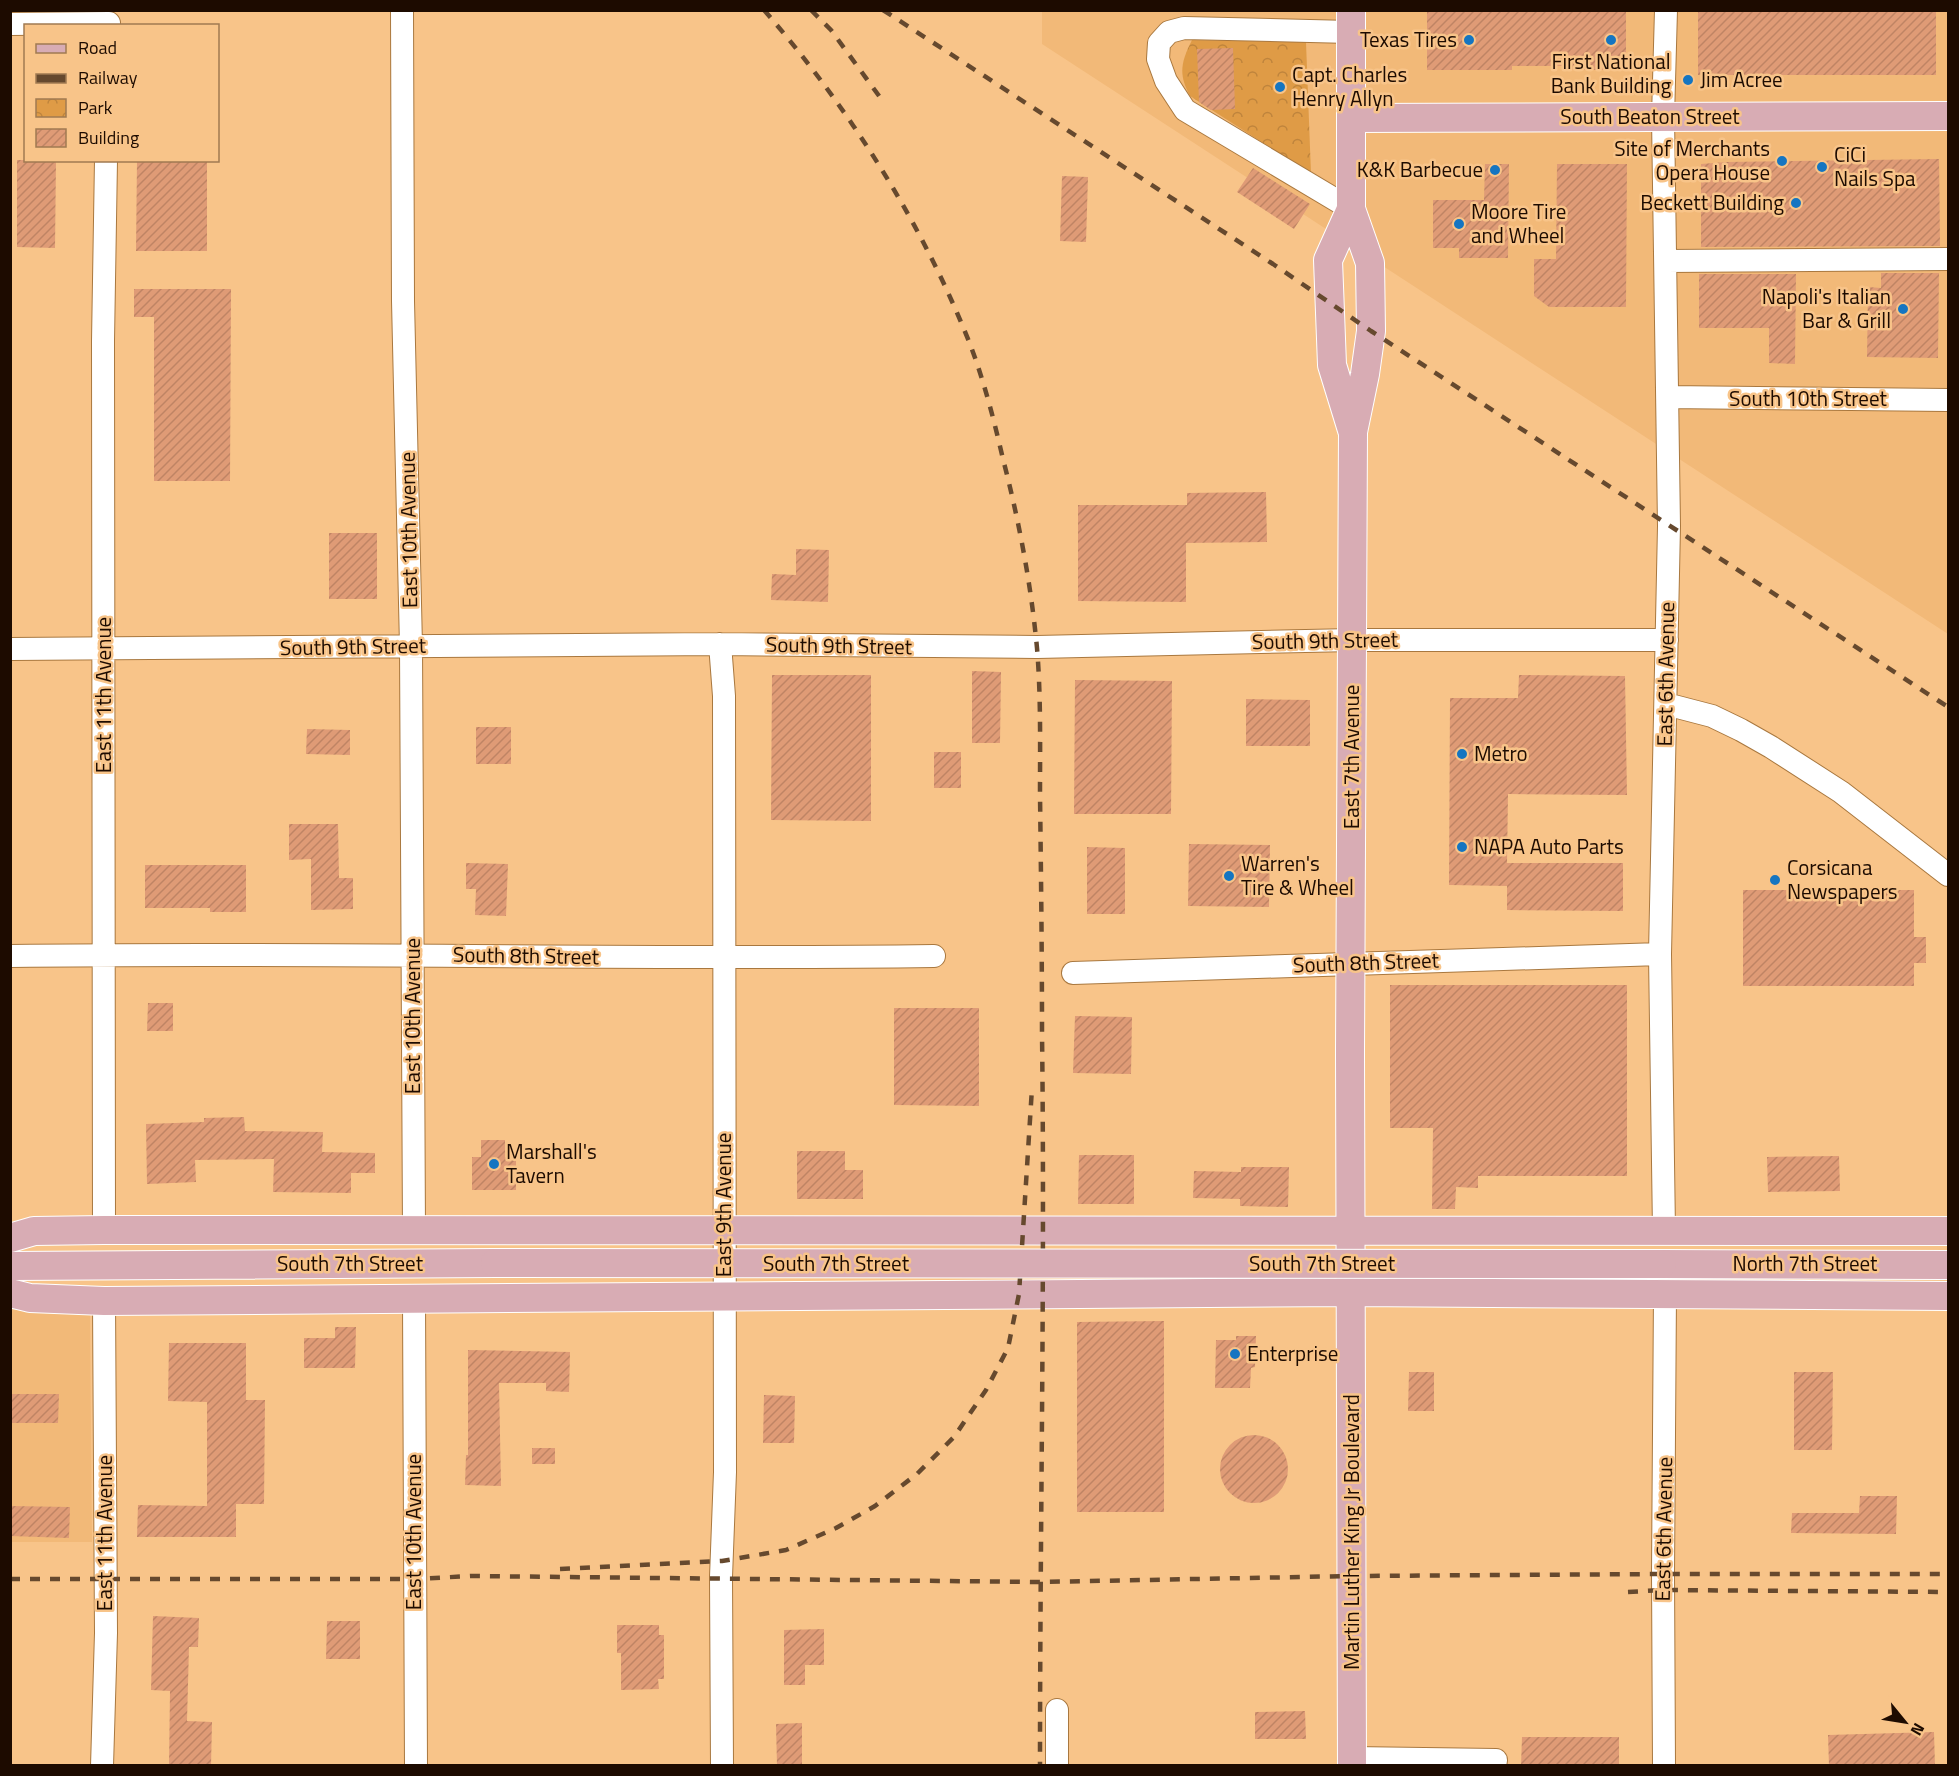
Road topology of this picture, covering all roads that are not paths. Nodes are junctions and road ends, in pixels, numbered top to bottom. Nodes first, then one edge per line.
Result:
1 (402, 10) edge
2 (1666, 10) edge
3 (109, 20) edge
4 (1177, 20) edge
5 (1350, 21) edge
6 (10, 24) edge
7 (1948, 116) edge
8 (1664, 117) junction
9 (1351, 118) junction
10 (106, 162) edge
11 (1351, 209) junction
12 (1948, 259) edge
13 (1666, 261) junction
14 (1668, 398) junction
15 (1948, 400) edge
16 (1353, 432) junction
17 (1353, 640) junction
18 (1667, 640) junction
19 (720, 644) junction
20 (411, 646) junction
21 (10, 649) edge
22 (105, 650) junction
23 (1666, 704) junction
24 (1948, 875) edge
25 (413, 954) junction
26 (1660, 954) junction
27 (103, 955) junction
28 (10, 956) edge
29 (934, 956) dead end
30 (724, 959) junction
31 (1351, 964) junction
32 (1072, 973) dead end
33 (104, 1230) junction
34 (414, 1230) junction
35 (724, 1230) junction
36 (1352, 1231) junction
37 (1664, 1231) junction
38 (1948, 1231) edge
39 (10, 1238) edge
40 (1352, 1262) joint
41 (1662, 1264) joint
42 (1948, 1264) edge
43 (10, 1266) edge
44 (1352, 1292) junction
45 (10, 1293) edge
46 (1665, 1293) junction
47 (1948, 1296) edge
48 (725, 1297) junction
49 (414, 1299) junction
50 (104, 1300) junction
51 (1057, 1710) dead end
52 (1352, 1762) edge
53 (102, 1766) edge
54 (416, 1766) edge
55 (722, 1766) edge
56 (1057, 1766) edge
57 (1495, 1766) edge
58 (1664, 1766) edge

1 - 20 street, East 10th Avenue
2 - 8 street, East 6th Avenue
3 - 6 street
4 - 5 street
4 - 11 street
5 - 9 main road, East 7th Avenue
7 - 8 main road, South Beaton Street
8 - 9 main road, South Beaton Street
8 - 13 street, East 6th Avenue
9 - 11 main road, East 7th Avenue
10 - 22 street, East 11th Avenue
11 - 16 main road, East 7th Avenue
11 - 16 main road, East 7th Avenue
12 - 13 street
13 - 14 street, East 6th Avenue
14 - 15 street, South 10th Street
14 - 18 street, East 6th Avenue
16 - 17 main road, East 7th Avenue
17 - 18 street, South 9th Street
17 - 19 street, South 9th Street
17 - 31 main road, East 7th Avenue
18 - 23 street, East 6th Avenue
19 - 20 street, South 9th Street
19 - 30 street, East 9th Avenue
20 - 22 street, South 9th Street
20 - 25 street, East 10th Avenue
21 - 22 street, South 9th Street
22 - 27 street, East 11th Avenue
23 - 24 street
23 - 26 street, East 6th Avenue
25 - 27 street, South 8th Street
25 - 30 street, South 8th Street
25 - 34 street, East 10th Avenue
26 - 31 street, South 8th Street
26 - 37 street, East 6th Avenue
27 - 28 street, South 8th Street
27 - 33 street, East 11th Avenue
29 - 30 street, South 8th Street
30 - 35 street, East 9th Avenue
31 - 32 street, South 8th Street
31 - 36 main road, East 7th Avenue
33 - 34 main road
33 - 39 main road
34 - 35 main road
35 - 36 main road
35 - 48 street, East 9th Avenue
36 - 37 main road
36 - 40 main road, East 7th Avenue
37 - 38 main road
40 - 44 main road, Martin Luther King Jr Boulevard
41 - 42 main road, North 7th Street
41 - 43 main road, South 7th Street, bridge
44 - 46 main road
44 - 48 main road
44 - 52 main road, Martin Luther King Jr Boulevard
45 - 50 main road
46 - 47 main road
46 - 58 street, East 6th Avenue
48 - 49 main road
48 - 55 street, East 9th Avenue
49 - 50 main road
49 - 54 street, East 10th Avenue
50 - 53 street, East 11th Avenue
51 - 56 street
52 - 57 street

